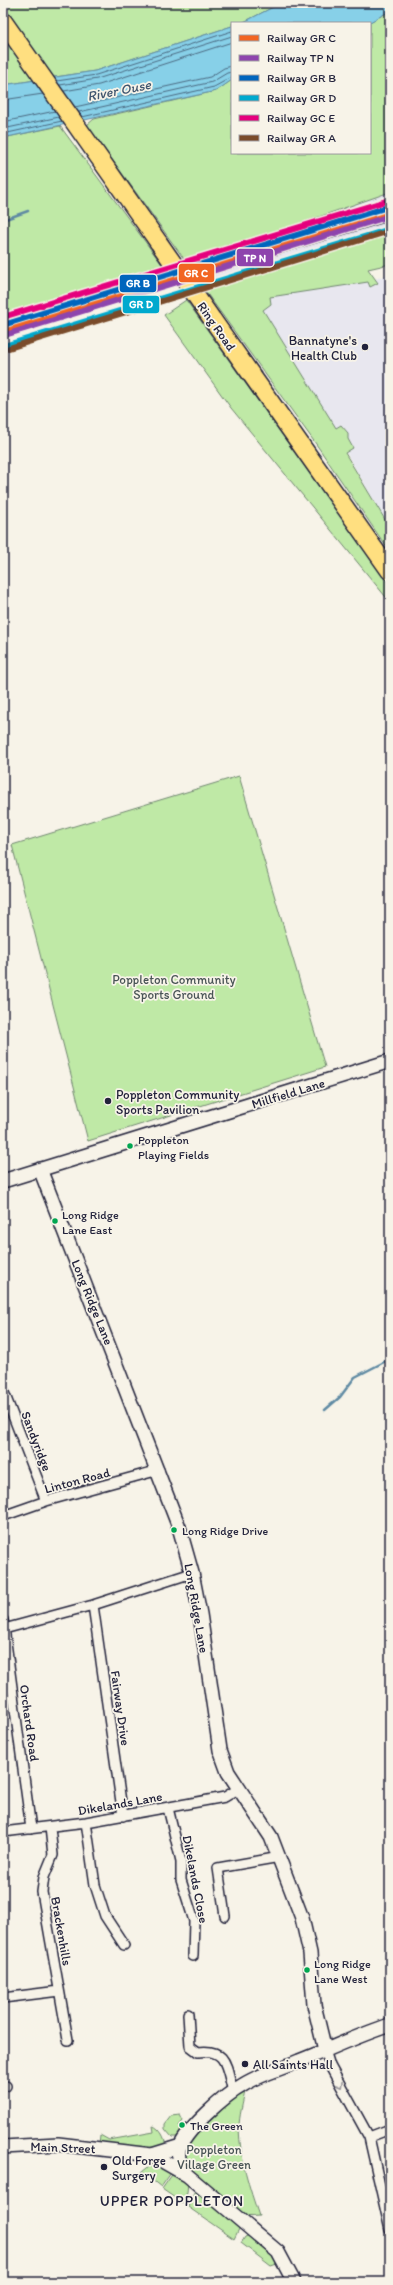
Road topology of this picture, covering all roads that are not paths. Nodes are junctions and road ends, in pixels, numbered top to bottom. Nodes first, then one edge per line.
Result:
1 (3, 21) edge
2 (390, 571) edge
3 (390, 1061) edge
4 (40, 1169) junction
5 (3, 1181) edge
6 (3, 1390) edge
7 (159, 1470) junction
8 (46, 1502) junction
9 (3, 1516) edge
10 (192, 1573) junction
11 (93, 1605) junction
12 (4, 1625) edge
13 (7, 1684) edge
14 (238, 1789) junction
15 (168, 1808) junction
16 (123, 1816) junction
17 (86, 1822) junction
18 (50, 1827) junction
19 (31, 1829) junction
20 (3, 1832) edge
21 (280, 1857) junction
22 (225, 1916) dead end
23 (124, 1945) dead end
24 (193, 1956) dead end
25 (59, 1991) junction
26 (3, 1998) edge
27 (188, 2014) dead end
28 (390, 2025) edge
29 (68, 2040) dead end
30 (325, 2050) junction
31 (233, 2091) junction
32 (390, 2129) edge
33 (369, 2136) junction
34 (180, 2146) junction
35 (3, 2147) edge
36 (152, 2155) junction
37 (187, 2175) junction
38 (390, 2230) edge
39 (294, 2282) edge

1 - 2 highway, Ring Road, bridge
3 - 4 street, Millfield Lane
4 - 5 street, Millfield Lane
4 - 7 street, Long Ridge Lane
6 - 8 street, Sandyridge
7 - 8 street, Linton Road
7 - 10 street, Long Ridge Lane
8 - 9 street, Linton Road
10 - 11 street
10 - 14 street, Long Ridge Lane
11 - 12 street
11 - 16 street, Fairway Drive
12 - 13 street, Orchard Road
13 - 19 street, Orchard Road
14 - 15 street, Dikelands Lane
14 - 21 street, Long Ridge Lane
15 - 16 street, Dikelands Lane
15 - 24 street, Dikelands Close
16 - 17 street, Dikelands Lane
17 - 18 street, Dikelands Lane
17 - 23 street
18 - 19 street, Dikelands Lane
18 - 25 street, Brackenhills
19 - 20 street, Dikelands Lane
21 - 22 street
21 - 30 street, Long Ridge Lane
25 - 26 street
25 - 29 street, Brackenhills
27 - 31 street
28 - 30 street
30 - 31 street
30 -> 33 street
31 - 34 street
32 - 33 street
33 - 38 street
34 - 36 street
34 - 37 street
35 - 36 street, Main Street
36 - 37 street
37 - 39 street

